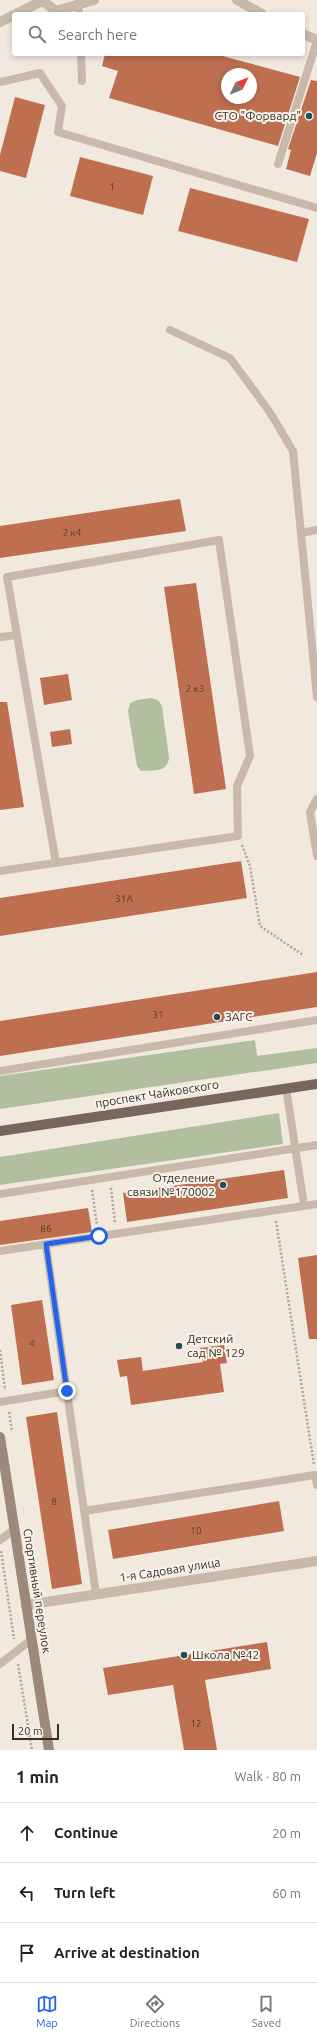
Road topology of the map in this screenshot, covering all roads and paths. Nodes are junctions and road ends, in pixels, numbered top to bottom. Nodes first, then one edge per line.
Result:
1 (44, 0) edge
2 (94, 0) edge
3 (237, 0) edge
4 (78, 9) edge
5 (19, 12) edge
6 (258, 12) edge
7 (12, 16) edge
8 (0, 22) edge
9 (305, 35) edge
10 (317, 40) edge
11 (81, 56) edge
12 (82, 81) dead end
13 (0, 82) edge
14 (278, 164) dead end
15 (317, 208) edge
16 (170, 330) dead end
17 (317, 530) edge
18 (300, 533) junction
19 (17, 635) junction
20 (0, 637) edge
21 (317, 697) edge
22 (317, 799) edge
23 (238, 836) junction
24 (317, 856) edge
25 (56, 863) junction
26 (0, 871) edge
27 (303, 955) dead end
28 (317, 1020) edge
29 (0, 1071) edge
30 (317, 1084) edge
31 (286, 1088) junction
32 (0, 1131) edge
33 (317, 1145) edge
34 (295, 1148) junction
35 (110, 1178) junction
36 (90, 1180) junction
37 (0, 1194) edge
38 (317, 1204) edge
39 (304, 1205) junction
40 (274, 1210) junction
41 (117, 1234) junction
42 (99, 1236) junction
43 (46, 1244) junction
44 (0, 1252) edge
45 (67, 1391) junction
46 (0, 1402) edge
47 (0, 1437) edge
48 (315, 1475) junction
49 (317, 1486) edge
50 (84, 1511) junction
51 (14, 1529) junction
52 (0, 1540) edge
53 (0, 1546) edge
54 (317, 1561) edge
55 (96, 1594) junction
56 (26, 1605) junction
57 (32, 1639) junction
58 (16, 1651) junction
59 (0, 1664) edge
60 (32, 1750) edge
61 (49, 1750) edge

1 - 4 street
1 - 5 street
2 - 4 street
3 - 6 street
7 - 8 street
9 - 10 street
10 - 14 lane
11 - 12 lane
13 - 15 lane
16 - 18 lane
17 - 18 lane
18 - 21 lane
19 - 20 lane
19 - 23 lane
19 - 25 lane
22 - 24 lane
23 - 25 lane
23 - 27 path
25 - 26 lane
28 - 29 lane
30 - 31 main road, проспект Чайковского
31 - 32 main road, проспект Чайковского
31 - 34 lane
33 - 34 lane
34 - 35 lane
34 - 39 lane
35 - 36 lane
35 - 41 path
36 - 37 lane
36 - 42 path
38 - 39 lane
39 - 40 lane
40 - 41 lane
40 - 48 path
41 - 42 lane
42 - 43 lane
43 - 44 lane
43 - 45 lane
45 - 46 lane
45 - 50 lane
47 - 51 street, Спортивный переулок
48 - 49 lane
48 - 50 lane
50 - 55 lane
51 - 52 lane
51 - 56 street, Спортивный переулок
53 - 58 path
54 - 55 street, 1-я Садовая улица
55 - 56 street, 1-я Садовая улица
56 - 57 street, Спортивный переулок
57 - 58 lane
57 - 61 street, Спортивный переулок
58 - 59 lane
58 - 60 path

